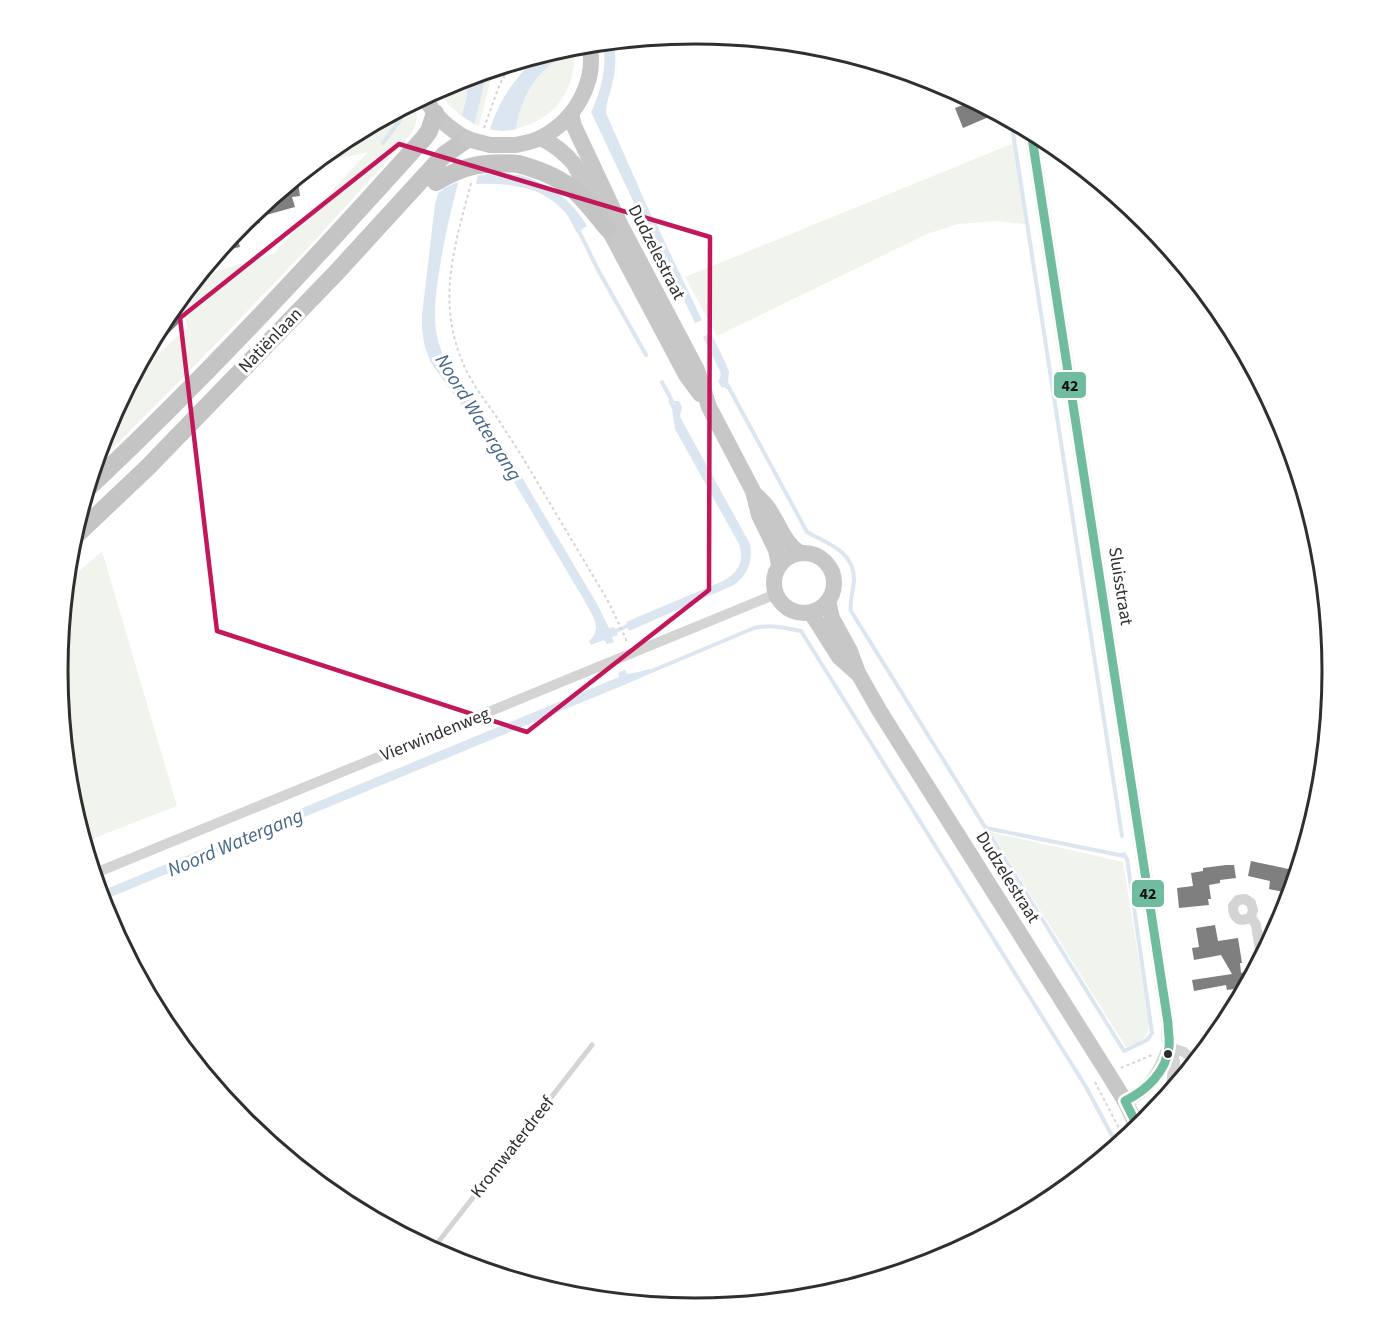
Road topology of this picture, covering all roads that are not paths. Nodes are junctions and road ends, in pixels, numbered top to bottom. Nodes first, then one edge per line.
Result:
1 (589, 53) edge
2 (428, 103) edge
3 (435, 114) junction
4 (571, 114) junction
5 (460, 134) junction
6 (541, 138) junction
7 (1033, 143) edge
8 (405, 198) junction
9 (608, 229) junction
10 (710, 407) junction
11 (98, 478) edge
12 (753, 491) junction
13 (85, 527) edge
14 (800, 553) junction
15 (779, 565) junction
16 (776, 594) junction
17 (828, 601) junction
18 (810, 613) junction
19 (858, 673) junction
20 (101, 871) edge
21 (1251, 916) dead end
22 (1259, 944) edge
23 (592, 1045) dead end
24 (1170, 1047) junction
25 (1189, 1056) edge
26 (1174, 1074) edge
27 (1125, 1101) junction
28 (1133, 1118) edge
29 (438, 1242) edge

1 - 4 main road
2 - 3 main road
3 - 5 main road
3 - 11 highway, Natiënlaan
4 - 6 main road
4 - 10 main road, Dudzelestraat
5 - 6 main road, bridge
5 - 8 highway, Natiënlaan
6 - 9 main road, Dudzelestraat
7 - 24 street, Sluisstraat
8 - 9 highway, bridge
8 - 13 highway, Natiënlaan
9 - 10 main road, Dudzelestraat
10 - 12 main road, Dudzelestraat
12 - 14 main road, Dudzelestraat
12 - 15 main road, Dudzelestraat
14 - 15 main road
14 - 17 main road
15 - 16 main road
16 - 18 main road
16 - 20 street, Vierwindenweg
17 - 18 main road
17 - 19 main road, Dudzelestraat
18 - 19 main road, Dudzelestraat
19 - 27 main road, Dudzelestraat
21 - 22 street
23 - 29 lane, Kromwaterdreef
24 - 25 street
24 - 26 street, Sluisstraat
24 - 27 street, Sluisstraat
27 - 28 main road

